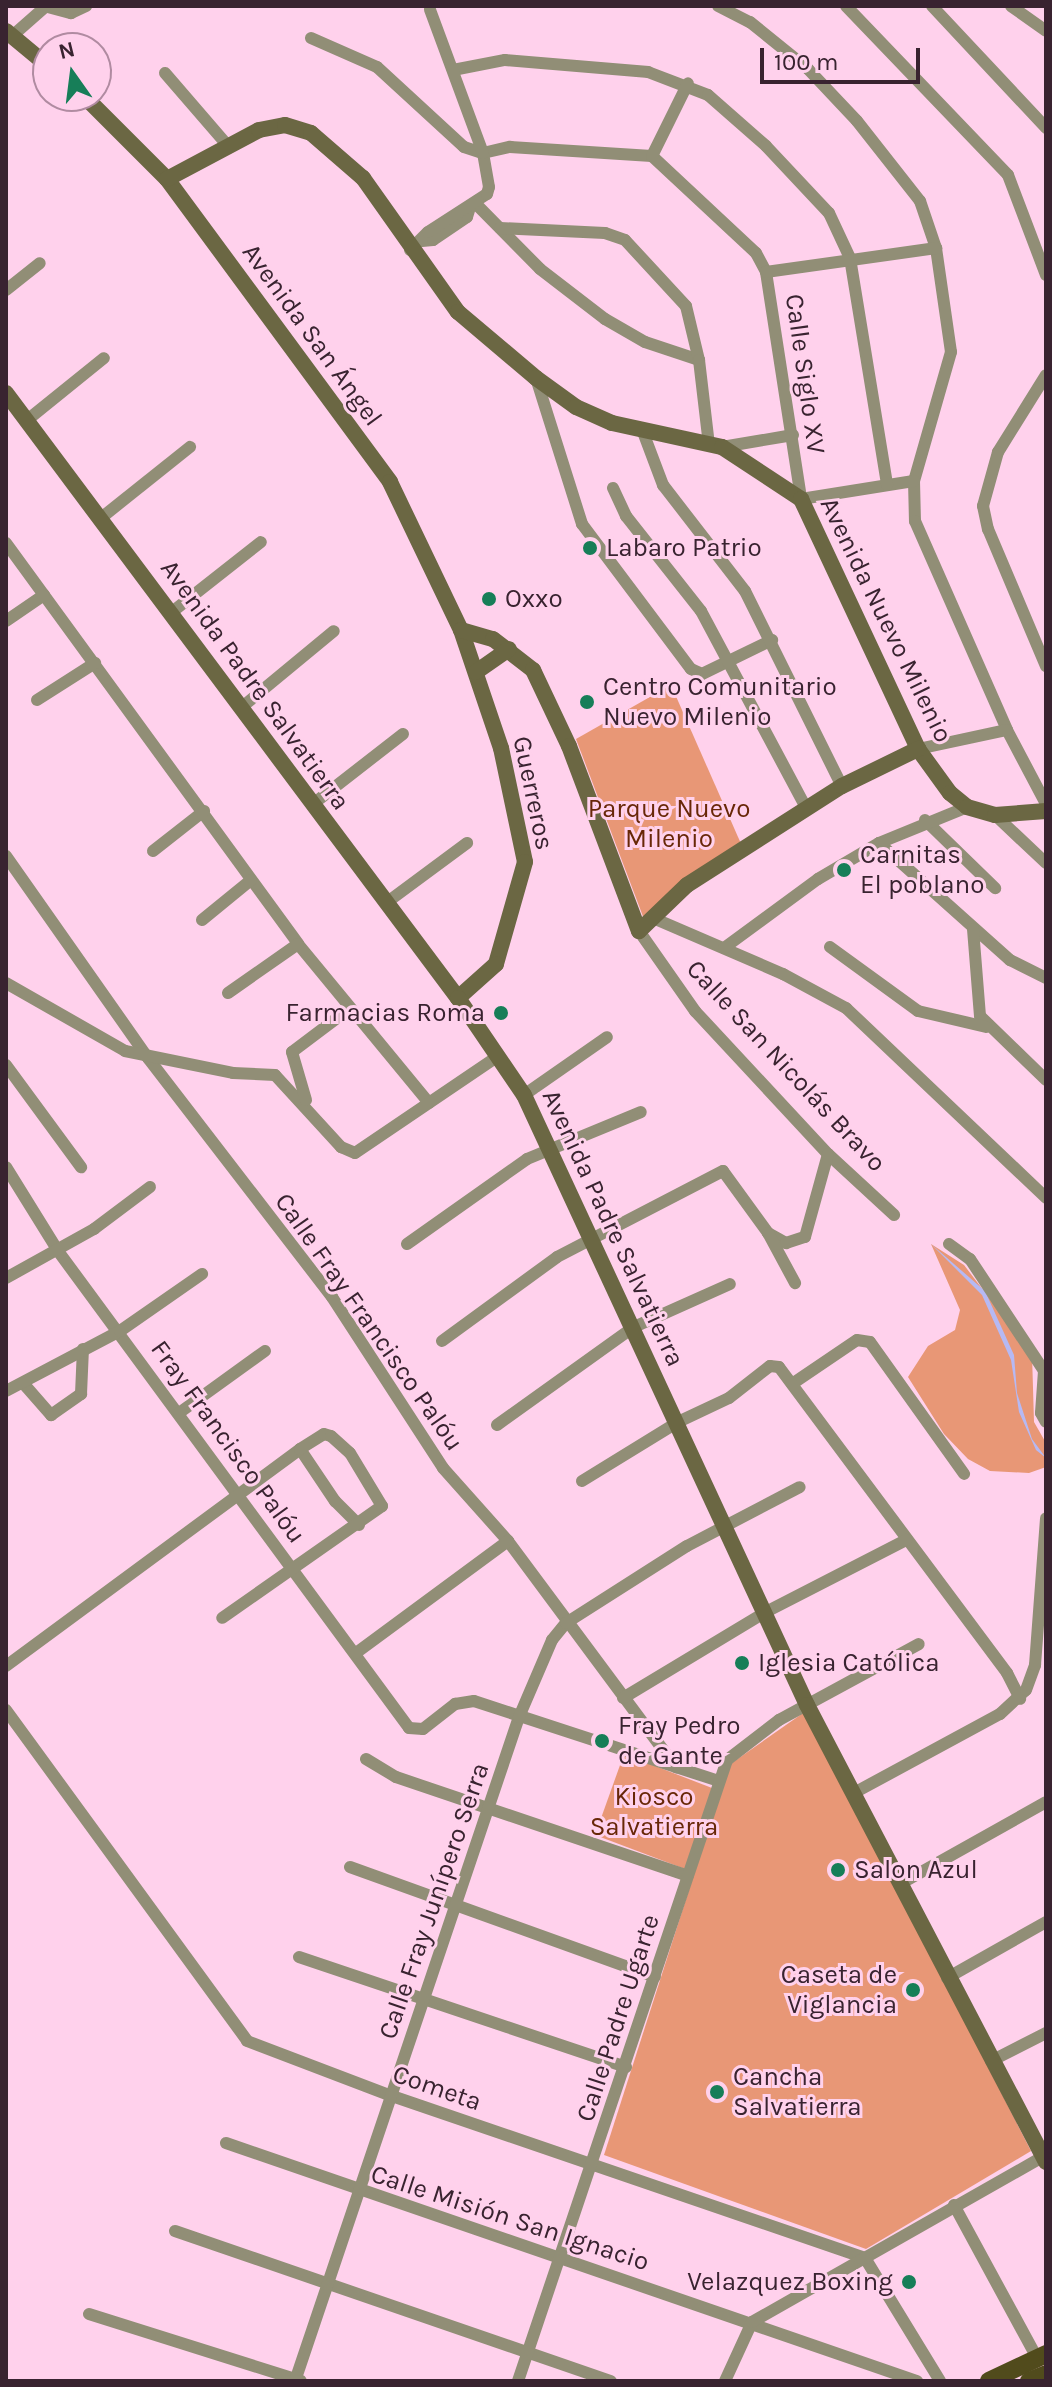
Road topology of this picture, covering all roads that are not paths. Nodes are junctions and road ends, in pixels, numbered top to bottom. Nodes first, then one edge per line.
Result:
1 (44, 6) edge
2 (86, 6) edge
3 (718, 6) edge
4 (846, 6) edge
5 (932, 6) edge
6 (1011, 6) edge
7 (428, 7) edge
8 (1046, 31) edge
9 (9, 34) edge
10 (311, 38) dead end
11 (32, 53) edge
12 (453, 70) junction
13 (165, 73) dead end
14 (688, 83) junction
15 (100, 112) edge
16 (1046, 128) edge
17 (228, 146) junction
18 (483, 153) junction
19 (652, 156) junction
20 (167, 179) junction
21 (473, 206) junction
22 (500, 228) junction
23 (416, 245) junction
24 (936, 248) junction
25 (850, 258) junction
26 (40, 263) dead end
27 (766, 272) junction
28 (1046, 275) edge
29 (6, 290) edge
30 (104, 358) dead end
31 (699, 360) junction
32 (1046, 375) edge
33 (536, 378) junction
34 (6, 393) edge
35 (26, 421) junction
36 (643, 432) junction
37 (793, 435) junction
38 (715, 446) junction
39 (190, 447) dead end
40 (914, 481) junction
41 (887, 485) junction
42 (613, 488) dead end
43 (801, 499) junction
44 (101, 518) junction
45 (261, 542) dead end
46 (6, 543) edge
47 (44, 595) junction
48 (172, 612) junction
49 (6, 621) edge
50 (461, 630) junction
51 (334, 631) dead end
52 (772, 640) junction
53 (509, 649) junction
54 (730, 660) junction
55 (95, 663) junction
56 (1046, 666) edge
57 (476, 672) junction
58 (37, 700) dead end
59 (242, 707) junction
60 (1007, 730) junction
61 (403, 734) dead end
62 (918, 749) junction
63 (842, 786) junction
64 (313, 804) junction
65 (1046, 804) edge
66 (967, 807) junction
67 (806, 808) junction
68 (204, 811) junction
69 (1046, 811) edge
70 (995, 815) junction
71 (925, 820) junction
72 (467, 843) dead end
73 (879, 843) junction
74 (153, 851) dead end
75 (6, 856) edge
76 (1046, 863) edge
77 (251, 880) junction
78 (995, 888) dead end
79 (386, 903) junction
80 (653, 918) junction
81 (202, 920) dead end
82 (973, 929) junction
83 (639, 931) junction
84 (298, 944) junction
85 (830, 947) dead end
86 (724, 948) junction
87 (1046, 978) edge
88 (6, 983) edge
89 (228, 993) dead end
90 (458, 998) junction
91 (349, 1009) junction
92 (986, 1027) junction
93 (607, 1037) dead end
94 (498, 1056) junction
95 (148, 1058) junction
96 (6, 1065) edge
97 (1046, 1080) edge
98 (524, 1095) junction
99 (429, 1103) junction
100 (309, 1107) junction
101 (641, 1112) dead end
102 (551, 1150) junction
103 (828, 1154) junction
104 (6, 1167) edge
105 (81, 1167) dead end
106 (150, 1187) dead end
107 (1046, 1198) edge
108 (894, 1215) dead end
109 (768, 1233) junction
110 (592, 1239) junction
111 (407, 1244) dead end
112 (949, 1244) dead end
113 (58, 1251) junction
114 (202, 1274) dead end
115 (6, 1278) edge
116 (795, 1283) dead end
117 (730, 1284) dead end
118 (634, 1327) junction
119 (120, 1331) junction
120 (442, 1341) dead end
121 (83, 1349) junction
122 (265, 1351) dead end
123 (1045, 1372) edge
124 (23, 1383) junction
125 (792, 1384) junction
126 (6, 1391) edge
127 (179, 1413) junction
128 (678, 1422) junction
129 (1046, 1422) edge
130 (497, 1425) dead end
131 (300, 1449) junction
132 (964, 1474) dead end
133 (582, 1481) dead end
134 (800, 1487) dead end
135 (240, 1495) junction
136 (1046, 1518) edge
137 (359, 1525) junction
138 (724, 1525) junction
139 (906, 1540) junction
140 (508, 1541) junction
141 (294, 1569) junction
142 (764, 1613) junction
143 (222, 1618) dead end
144 (566, 1623) junction
145 (919, 1644) dead end
146 (356, 1653) junction
147 (6, 1666) edge
148 (623, 1698) junction
149 (1020, 1699) junction
150 (807, 1705) junction
151 (6, 1710) edge
152 (519, 1717) junction
153 (366, 1759) dead end
154 (676, 1767) junction
155 (719, 1781) junction
156 (852, 1794) junction
157 (1046, 1802) edge
158 (488, 1810) junction
159 (350, 1867) dead end
160 (688, 1876) junction
161 (900, 1884) junction
162 (454, 1906) junction
163 (1046, 1922) edge
164 (299, 1957) dead end
165 (655, 1977) junction
166 (947, 1978) junction
167 (424, 1999) junction
168 (1046, 2033) edge
169 (991, 2061) junction
170 (626, 2067) junction
171 (392, 2096) junction
172 (226, 2143) dead end
173 (1045, 2158) edge
174 (593, 2164) junction
175 (359, 2191) junction
176 (954, 2205) junction
177 (175, 2231) dead end
178 (560, 2257) junction
179 (865, 2258) junction
180 (326, 2283) junction
181 (89, 2314) dead end
182 (752, 2322) junction
183 (527, 2354) junction
184 (1041, 2355) edge
185 (1046, 2374) edge
186 (297, 2380) edge
187 (518, 2381) edge
188 (611, 2381) edge
189 (725, 2381) edge
190 (917, 2381) edge
191 (940, 2381) edge
192 (989, 2381) edge
193 (1029, 2381) edge

1 - 2 street
1 - 9 street
3 - 24 street
4 - 28 street
5 - 16 street
6 - 8 street
7 - 12 street
9 - 11 street
10 - 18 street
12 - 14 street
12 - 18 street
13 - 17 street
14 - 19 street
14 - 25 street
15 - 20 street, Avenida San Ángel
17 - 20 street, Avenida Nuevo Milenio
17 - 23 street, Avenida Nuevo Milenio
18 - 19 street
18 - 21 street
19 - 27 street, Calle Siglo XV
20 - 50 street, Avenida San Ángel
21 - 22 street
21 - 23 street
22 - 31 street
22 - 31 street
23 - 33 street, Avenida Nuevo Milenio
24 - 25 street
24 - 40 street
25 - 27 street
25 - 41 street
26 - 29 street
27 - 37 street, Calle Siglo XV
30 - 35 street
31 - 38 street
32 - 56 street
33 - 36 street, Avenida Nuevo Milenio
33 - 54 street
34 - 35 street, Avenida Padre Salvatierra
35 - 44 street, Avenida Padre Salvatierra
36 - 38 street, Avenida Nuevo Milenio
36 - 52 street
37 - 38 street
37 - 43 street, Calle Siglo XV
38 - 43 street, Avenida Nuevo Milenio
39 - 44 street
40 - 41 street
40 - 60 street
41 - 43 street
42 - 54 street
43 - 62 street, Avenida Nuevo Milenio
44 - 48 street, Avenida Padre Salvatierra
45 - 48 street
46 - 47 street
47 - 49 street
47 - 55 street
48 - 59 street, Avenida Padre Salvatierra
50 - 53 street, Calle San Nicolás Bravo
50 - 57 street, Guerreros
51 - 59 street
52 - 54 street
52 - 63 street
53 - 57 street
53 - 83 street, Calle San Nicolás Bravo
54 - 67 street
55 - 58 street
55 - 68 street
57 - 90 street, Guerreros
59 - 64 street, Avenida Padre Salvatierra
60 - 62 street
60 - 65 street
61 - 64 street
62 - 63 street
62 - 66 street, Avenida Nuevo Milenio
63 - 67 street
64 - 79 street, Avenida Padre Salvatierra
66 - 70 street
66 - 71 street
67 - 80 street
68 - 74 street
68 - 77 street
69 - 70 street
70 - 76 street
71 - 73 street
71 - 78 street
72 - 79 street
73 - 82 street
73 - 86 street
75 - 95 street, Calle Fray Francisco Palóu
77 - 81 street
77 - 84 street
79 - 90 street, Avenida Padre Salvatierra
80 - 83 street
80 - 86 street
82 - 87 street
82 - 92 street
83 - 103 street, Calle San Nicolás Bravo
84 - 89 street
84 - 91 street
85 - 92 street
86 - 107 street
88 - 95 street
90 - 94 street, Avenida Padre Salvatierra
91 - 99 street
91 - 100 street
92 - 97 street
93 - 98 street
94 - 98 street, Avenida Padre Salvatierra
94 - 99 street
95 - 100 street
95 - 140 street, Calle Fray Francisco Palóu
96 - 105 street
98 - 102 street, Avenida Padre Salvatierra
99 - 100 street
101 - 102 street
102 - 110 street, Avenida Padre Salvatierra
102 - 111 street
103 - 108 street, Calle San Nicolás Bravo
103 - 109 street
104 - 113 street, Fray Francisco Palóu
106 - 113 street
109 - 110 street
109 - 116 street
110 - 118 street, Avenida Padre Salvatierra
110 - 120 street
112 - 123 street
113 - 115 street
113 - 119 street, Fray Francisco Palóu
114 - 119 street
117 - 118 street
118 - 128 street, Avenida Padre Salvatierra
118 - 130 street
119 - 121 street
119 - 127 street, Fray Francisco Palóu
121 - 124 street
121 - 124 street
122 - 127 street
123 - 129 street
124 - 126 street
125 - 128 street
125 - 132 street
125 - 139 street
127 - 135 street, Fray Francisco Palóu
128 - 133 street
128 - 138 street, Avenida Padre Salvatierra
131 - 135 street
131 - 137 street
131 - 137 street
134 - 138 street
135 - 141 street, Fray Francisco Palóu
135 - 147 street
136 - 149 street
137 - 141 street
138 - 142 street, Avenida Padre Salvatierra
138 - 144 street
139 - 142 street
139 - 149 street
140 - 144 street, Calle Fray Francisco Palóu
140 - 146 street
141 - 143 street
141 - 146 street, Fray Francisco Palóu
142 - 148 street
142 - 150 street, Avenida Padre Salvatierra
144 - 148 street, Calle Fray Francisco Palóu
144 - 152 street, Calle Fray Junípero Serra
145 - 150 street, Calle Padre Ugarte
146 - 152 street, Fray Francisco Palóu
148 - 154 street, Calle Fray Francisco Palóu
149 - 156 street
150 - 155 street, Calle Padre Ugarte
150 - 156 street, Avenida Padre Salvatierra
151 - 171 street, Cometa
152 - 154 street
152 - 158 street, Calle Fray Junípero Serra
153 - 158 street
154 - 155 street
155 - 160 street, Calle Padre Ugarte
156 - 161 street, Avenida Padre Salvatierra
157 - 161 street
158 - 160 street
158 - 162 street, Calle Fray Junípero Serra
159 - 162 street
160 - 165 street, Calle Padre Ugarte
161 - 166 street, Avenida Padre Salvatierra
162 - 165 street
162 - 167 street, Calle Fray Junípero Serra
163 - 166 street
164 - 167 street
165 - 170 street, Calle Padre Ugarte
166 - 169 street, Avenida Padre Salvatierra
167 - 170 street
167 - 171 street, Calle Fray Junípero Serra
168 - 169 street
169 - 173 street, Avenida Padre Salvatierra
170 - 174 street, Calle Padre Ugarte
171 - 174 street, Cometa
171 - 175 street, Calle Fray Junípero Serra
172 - 175 street, Calle Misión San Ignacio
173 - 176 street
174 - 178 street, Calle Padre Ugarte
174 - 179 street, Cometa
175 - 178 street, Calle Misión San Ignacio
175 - 180 street, Calle Fray Junípero Serra
176 - 179 street
176 - 184 street
177 - 180 street
178 - 182 street, Calle Misión San Ignacio
178 - 183 street, Calle Padre Ugarte
179 - 182 street
179 - 191 street
180 - 183 street
180 - 186 street, Calle Fray Junípero Serra
181 - 186 street
182 - 189 street
182 - 190 street, Calle Misión San Ignacio
183 - 187 street, Calle Padre Ugarte
183 - 188 street
184 - 192 main road
185 - 193 main road

